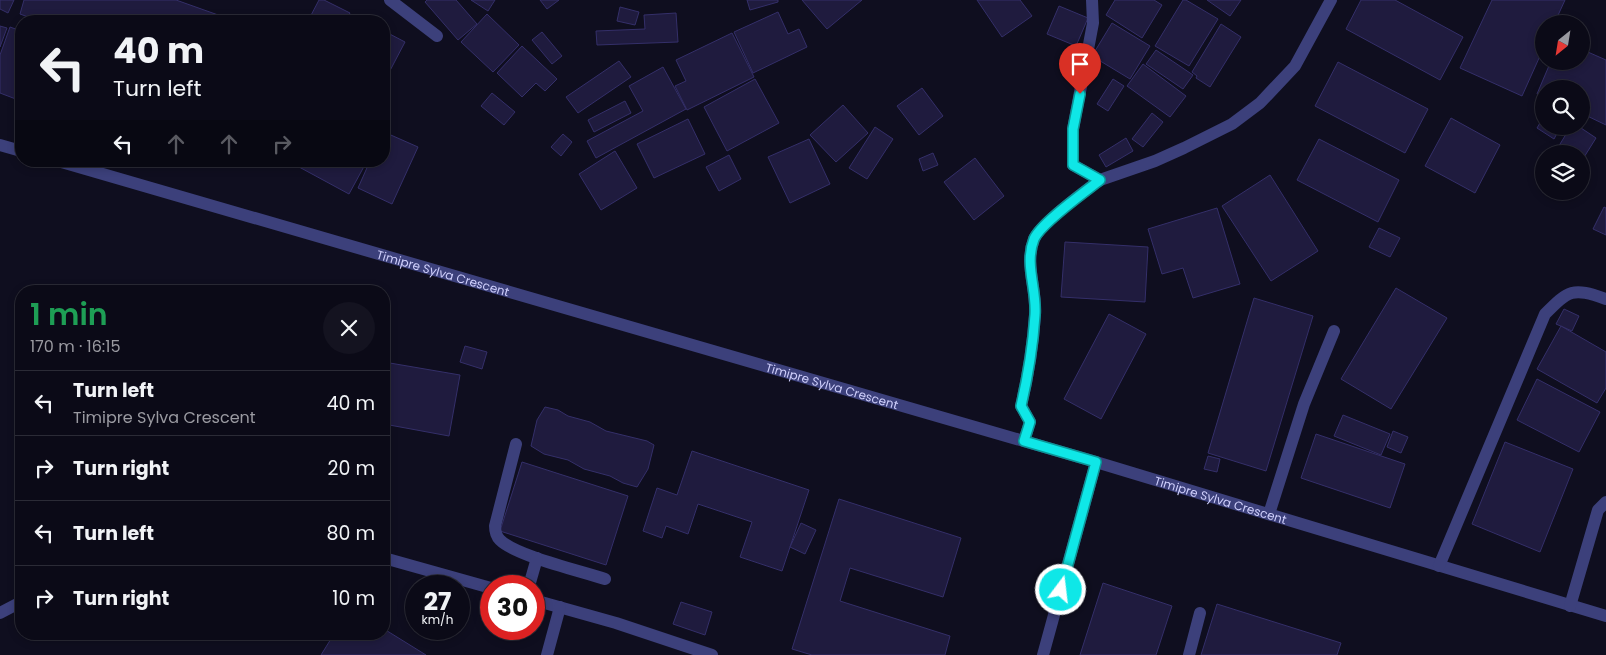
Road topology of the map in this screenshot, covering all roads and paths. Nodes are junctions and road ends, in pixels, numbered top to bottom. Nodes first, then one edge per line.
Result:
1 (390, 0) edge
2 (1092, 0) edge
3 (1331, 0) edge
4 (437, 36) dead end
5 (0, 144) edge
6 (15, 149) edge
7 (79, 167) edge
8 (1100, 180) junction
9 (1606, 299) edge
10 (1334, 331) dead end
11 (1024, 441) junction
12 (516, 444) dead end
13 (1096, 462) junction
14 (1606, 502) edge
15 (1269, 514) junction
16 (537, 558) junction
17 (390, 560) edge
18 (1439, 566) junction
19 (532, 575) edge
20 (605, 579) dead end
21 (480, 585) edge
22 (545, 603) edge
23 (15, 605) edge
24 (1570, 606) junction
25 (560, 607) junction
26 (0, 613) edge
27 (1200, 613) dead end
28 (1606, 616) edge
29 (548, 655) edge
30 (712, 655) edge
31 (1043, 655) edge
32 (1188, 655) edge

1 - 4 street
2 - 8 street
3 - 8 street
5 - 6 street
7 - 11 street, Timipre Sylva Crescent
8 - 11 street
9 - 18 street
10 - 15 street
11 - 13 street, Timipre Sylva Crescent
12 - 16 street
13 - 15 street, Timipre Sylva Crescent
13 - 31 street
14 - 24 street
15 - 18 street, Timipre Sylva Crescent
16 - 19 street
16 - 20 street
17 - 21 street
18 - 24 street, Timipre Sylva Crescent
22 - 25 street
23 - 26 street
24 - 28 street, Timipre Sylva Crescent
25 - 29 street
25 - 30 street
27 - 32 street

